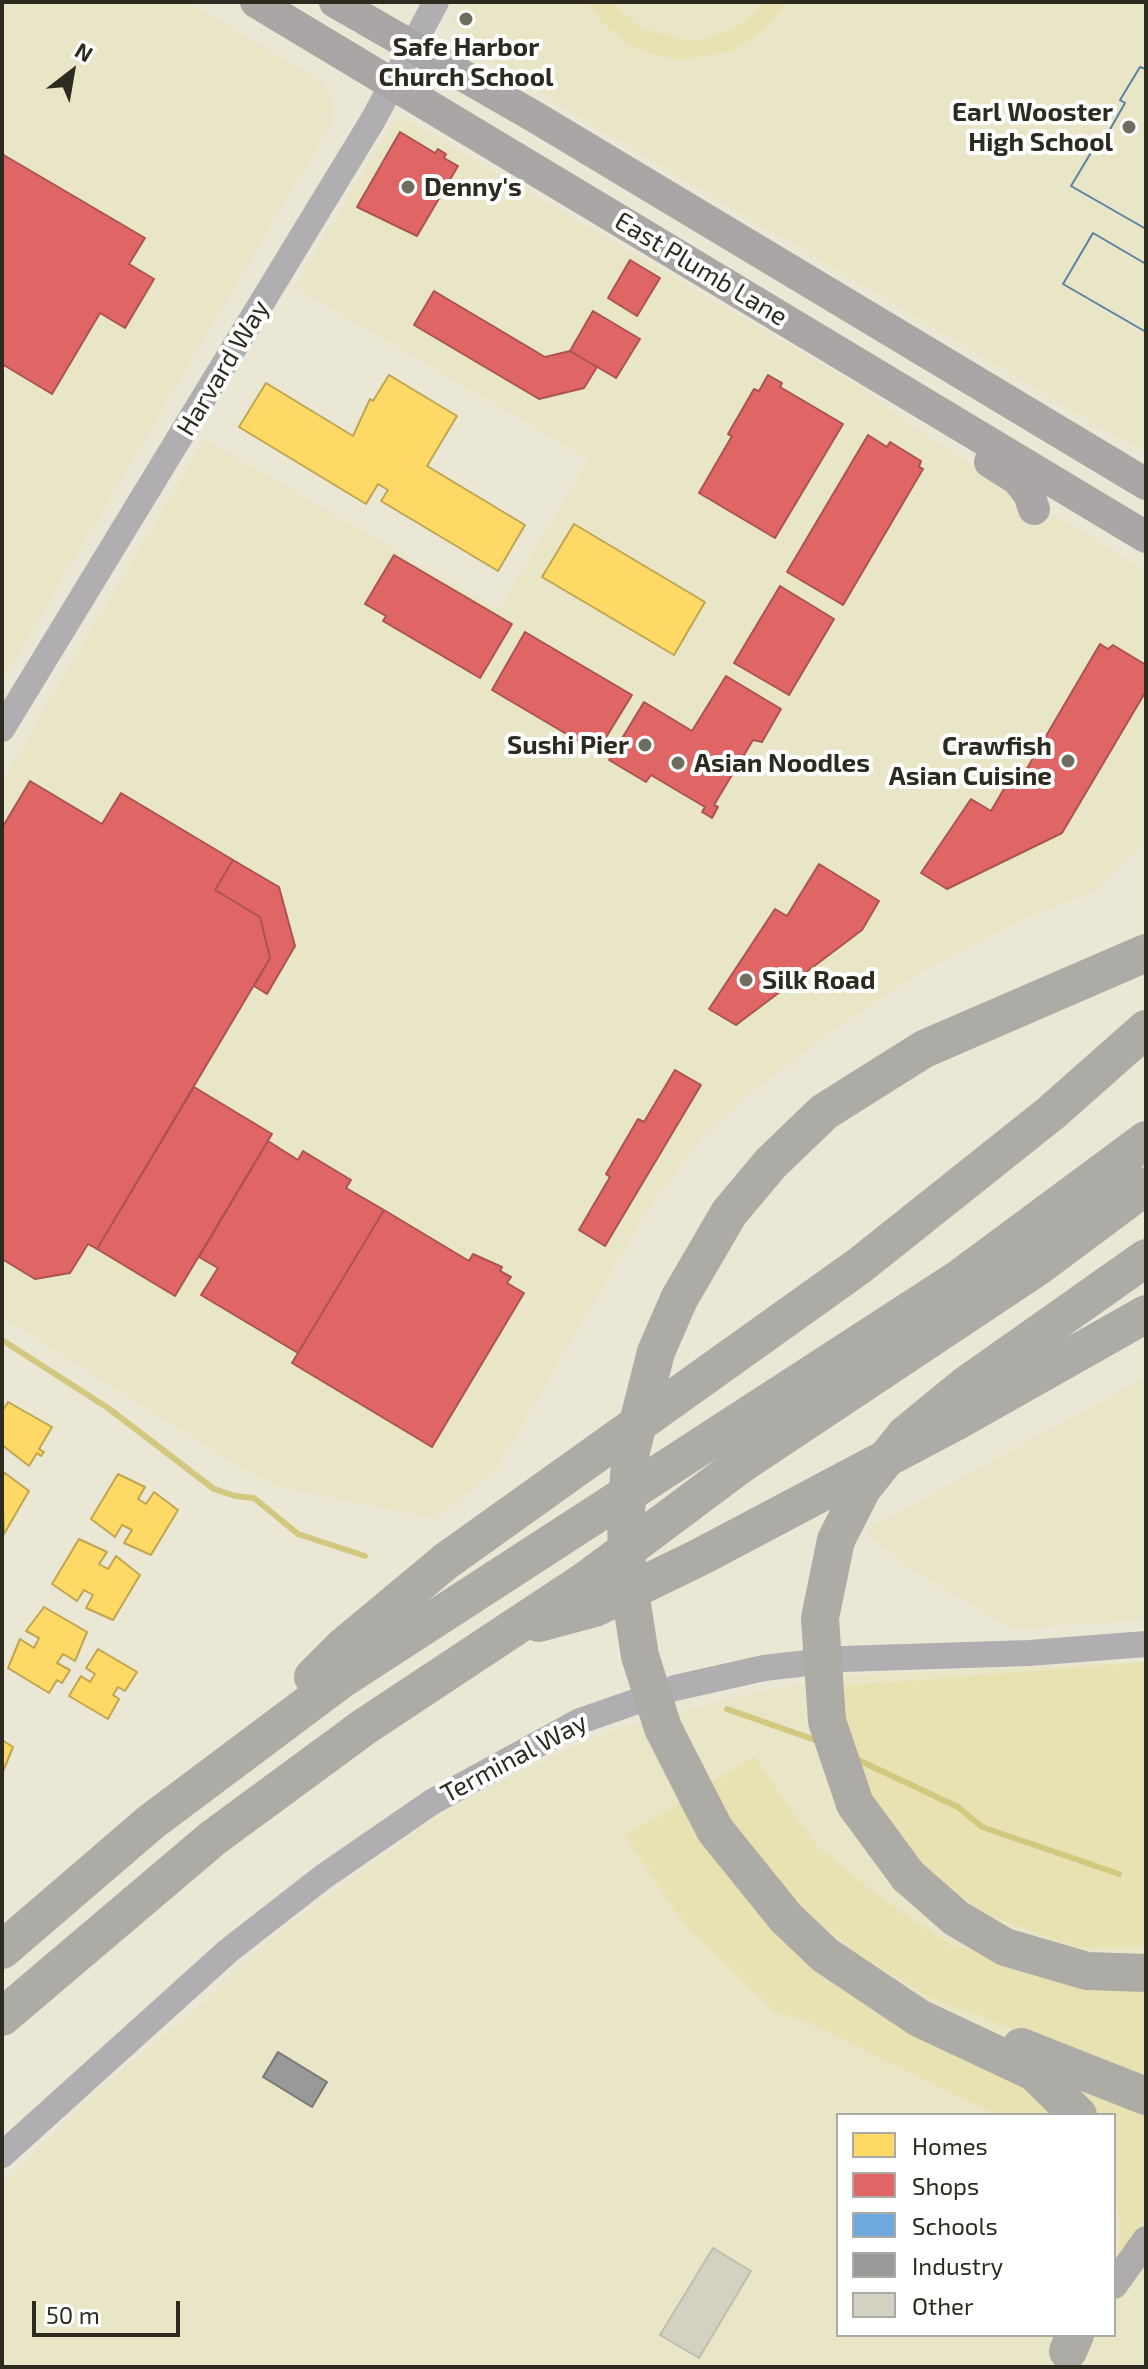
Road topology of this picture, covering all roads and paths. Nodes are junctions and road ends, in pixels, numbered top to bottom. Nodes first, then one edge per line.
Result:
1 (256, 2) edge
2 (335, 2) edge
3 (436, 2) edge
4 (412, 46) junction
5 (393, 83) junction
6 (899, 388) junction
7 (1057, 481) junction
8 (1146, 484) edge
9 (1146, 498) edge
10 (1034, 509) dead end
11 (1146, 537) edge
12 (2, 729) edge
13 (1132, 959) edge
14 (1146, 1029) edge
15 (1146, 1140) edge
16 (1146, 1186) edge
17 (1146, 1258) edge
18 (1146, 1314) edge
19 (510, 1631) junction
20 (1146, 1644) edge
21 (232, 1759) junction
22 (2, 1950) edge
23 (1146, 1973) edge
24 (877, 1990) junction
25 (2, 2017) edge
26 (1146, 2096) edge
27 (1076, 2113) edge
28 (2, 2155) edge
29 (1146, 2240) edge
30 (1116, 2282) edge

1 - 5 main road, East Plumb Lane
2 - 4 main road, East Plumb Lane
3 - 4 street, Harvard Way
4 - 5 street, Harvard Way
4 - 8 main road, East Plumb Lane
5 - 6 main road, East Plumb Lane
5 - 12 street, Harvard Way
6 - 7 main road, East Plumb Lane
6 - 10 main road
7 - 9 main road
7 - 11 main road, East Plumb Lane
13 - 24 highway, bridge
14 - 21 highway
15 - 21 highway
16 - 19 highway
17 - 23 highway, bridge
18 - 19 highway
19 - 25 highway
20 - 28 street, Terminal Way
21 - 22 highway
24 - 26 highway
24 - 27 highway
29 - 30 main road

